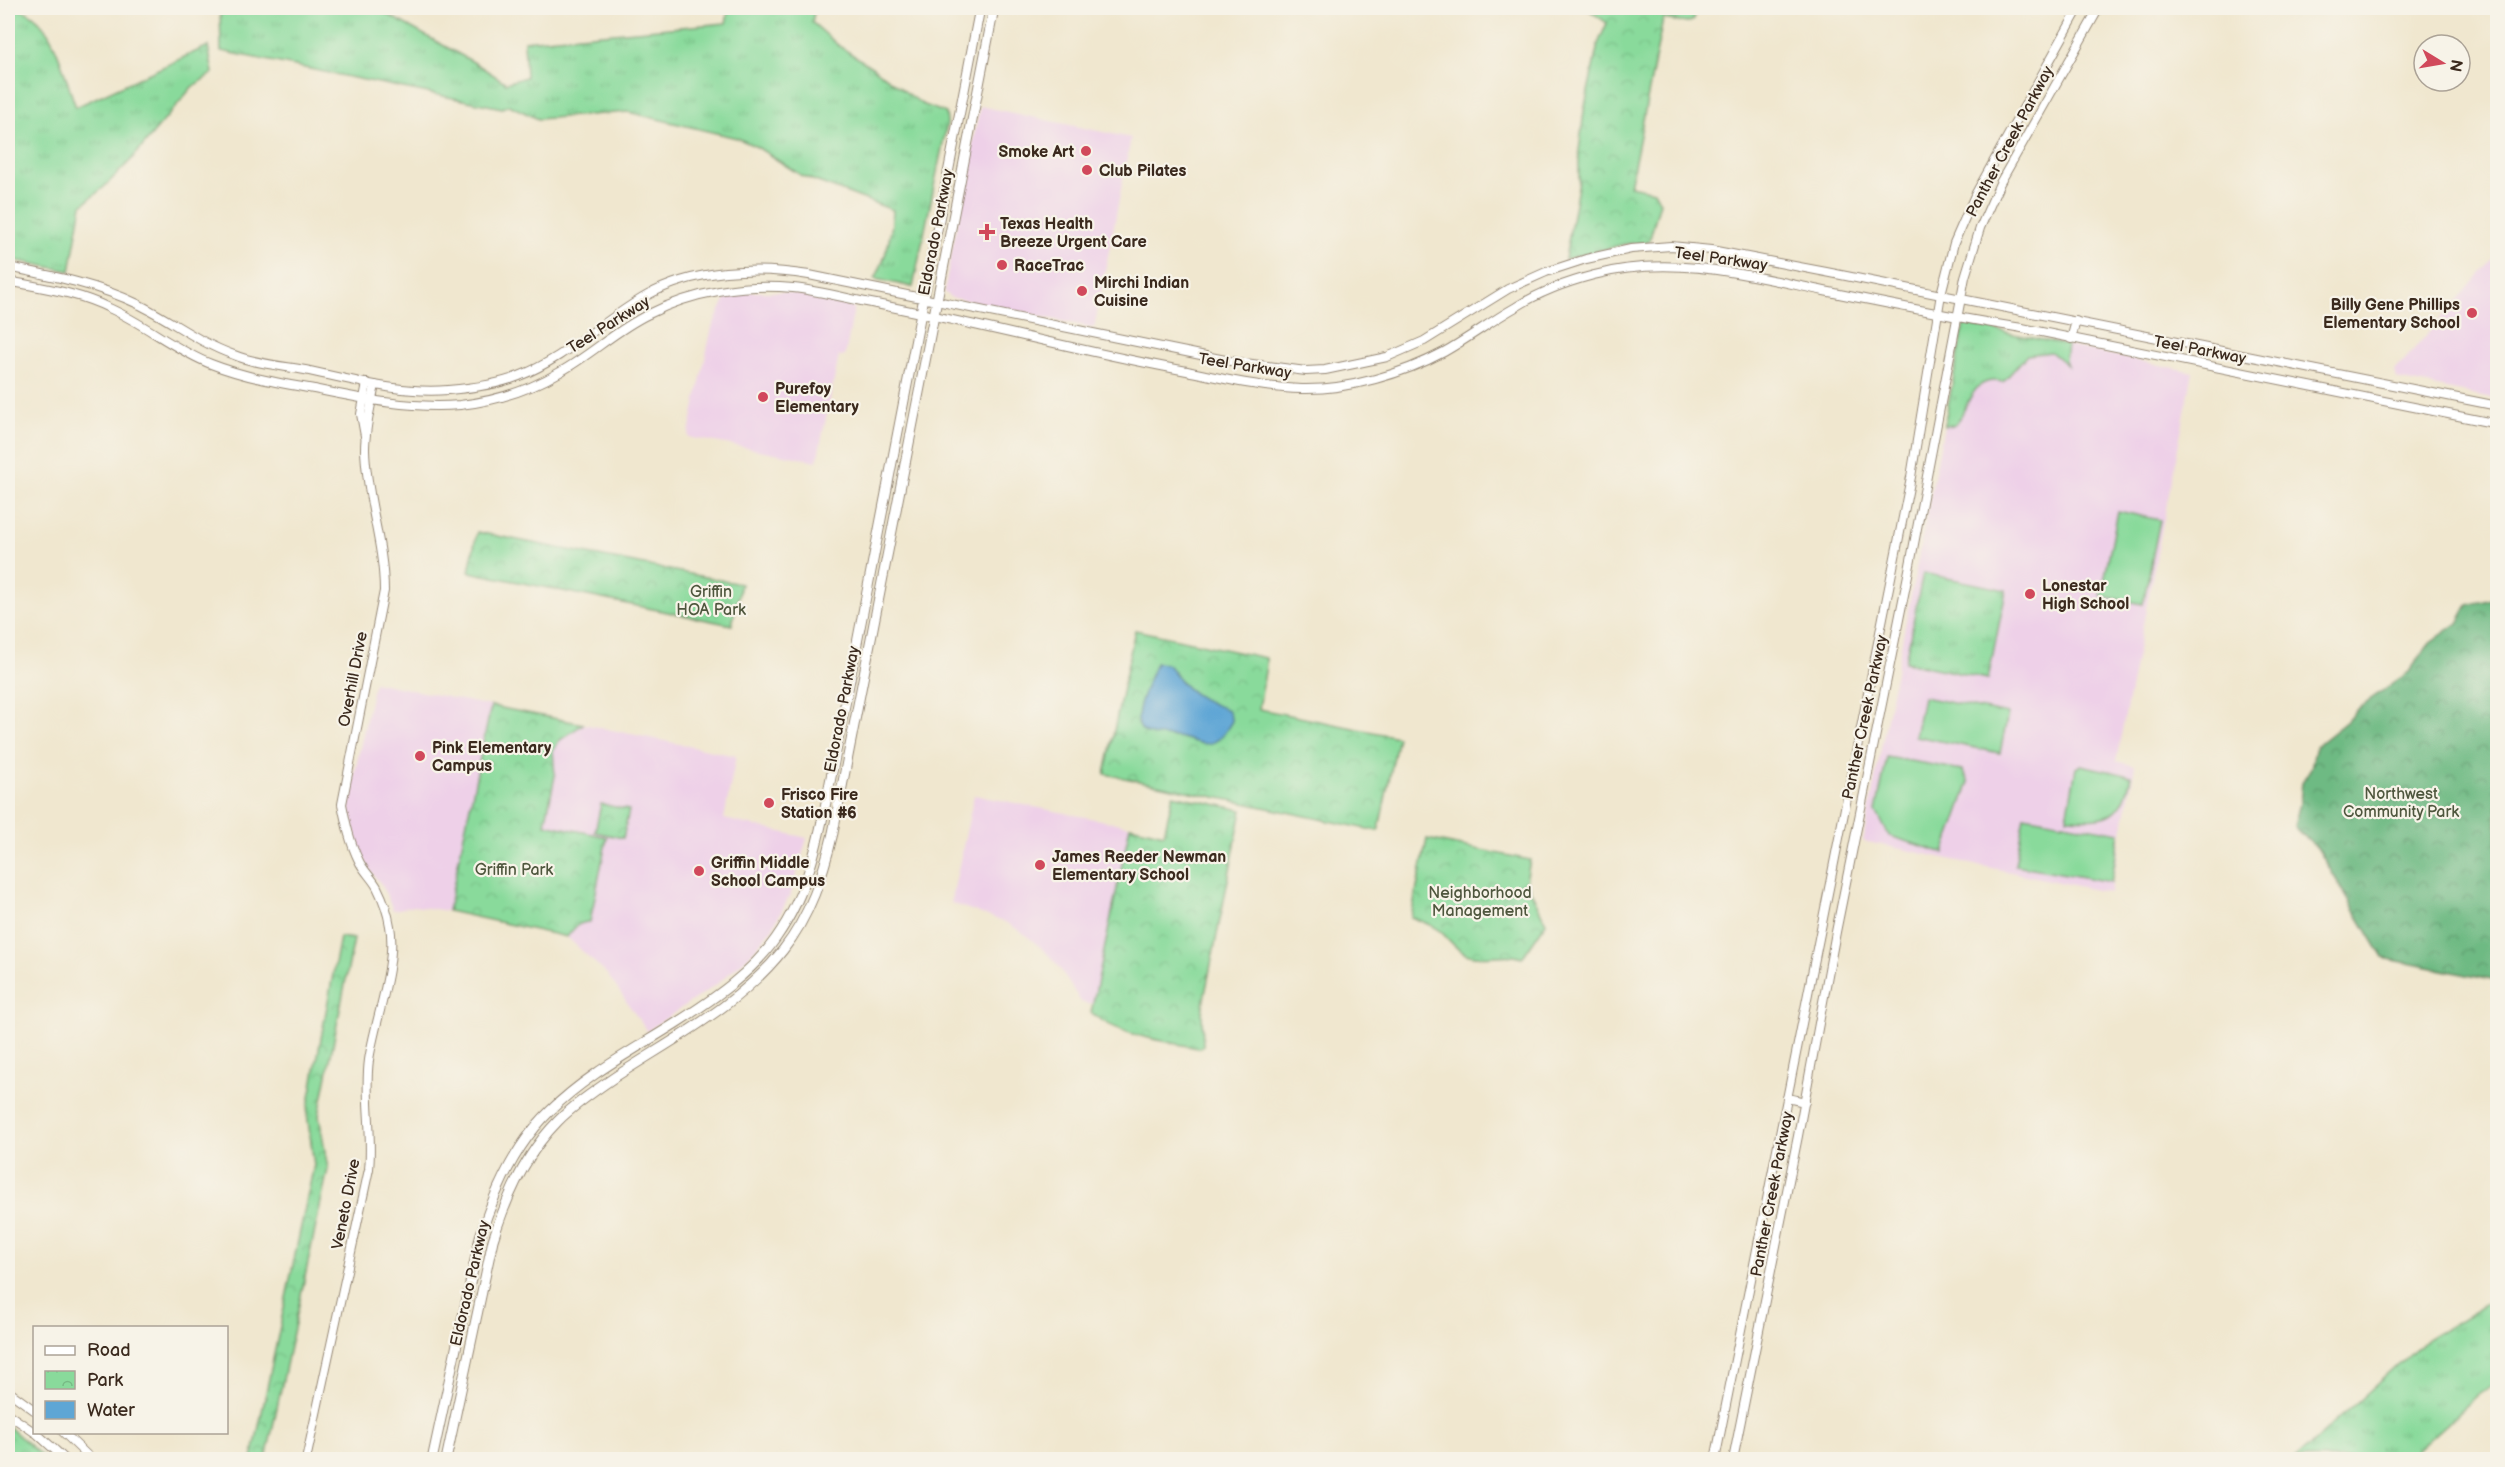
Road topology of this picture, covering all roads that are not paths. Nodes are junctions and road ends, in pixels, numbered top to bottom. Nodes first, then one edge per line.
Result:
1 (980, 8) edge
2 (994, 8) edge
3 (2079, 8) edge
4 (2099, 8) edge
5 (950, 160) junction
6 (963, 163) junction
7 (8, 267) edge
8 (810, 274) junction
9 (715, 275) junction
10 (8, 280) edge
11 (805, 290) junction
12 (718, 291) junction
13 (1941, 294) junction
14 (922, 298) junction
15 (1960, 298) junction
16 (937, 301) junction
17 (920, 313) junction
18 (1937, 314) junction
19 (934, 316) junction
20 (1956, 318) junction
21 (2076, 321) junction
22 (602, 323) junction
23 (1059, 326) junction
24 (595, 329) junction
25 (613, 336) junction
26 (2071, 339) junction
27 (604, 342) junction
28 (1054, 342) junction
29 (2191, 344) junction
30 (2188, 362) junction
31 (371, 384) junction
32 (2430, 392) junction
33 (368, 400) junction
34 (2498, 406) edge
35 (2426, 410) junction
36 (2498, 424) edge
37 (1918, 429) junction
38 (1936, 432) junction
39 (1894, 562) junction
40 (1910, 565) junction
41 (822, 821) junction
42 (835, 823) junction
43 (388, 916) joint
44 (1811, 971) junction
45 (1828, 974) junction
46 (1787, 1098) junction
47 (1805, 1102) junction
48 (8, 1391) edge
49 (33, 1409) edge
50 (8, 1414) edge
51 (33, 1431) edge
52 (37, 1434) edge
53 (65, 1434) edge
54 (66, 1460) edge
55 (92, 1460) edge
56 (306, 1460) edge
57 (432, 1460) edge
58 (446, 1460) edge
59 (1714, 1460) edge
60 (1733, 1460) edge

1 - 5 main road, Eldorado Parkway
2 - 6 main road, Eldorado Parkway
3 - 13 main road, Panther Creek Parkway
4 - 15 main road, Panther Creek Parkway
5 - 6 main road
5 - 14 main road, Eldorado Parkway
6 - 16 main road, Eldorado Parkway
7 - 31 main road, Teel Parkway
8 - 9 main road, Teel Parkway
8 - 11 main road
8 - 14 main road, Teel Parkway
9 - 12 main road
9 - 22 main road, Teel Parkway
10 - 33 main road, Teel Parkway
11 - 12 main road, Teel Parkway
11 - 17 main road, Teel Parkway
12 - 25 main road, Teel Parkway
13 - 15 main road, Teel Parkway
13 - 18 main road, Panther Creek Parkway
13 - 23 main road, Teel Parkway
14 - 16 main road, Teel Parkway
14 - 17 main road, Eldorado Parkway
15 - 20 main road, Panther Creek Parkway
15 - 21 main road, Teel Parkway
16 - 19 main road, Eldorado Parkway
16 - 23 main road, Teel Parkway
17 - 19 main road, Teel Parkway
17 - 41 main road, Eldorado Parkway
18 - 20 main road, Teel Parkway
18 - 28 main road, Teel Parkway
18 - 37 main road, Panther Creek Parkway
19 - 28 main road, Teel Parkway
19 - 42 main road, Eldorado Parkway
20 - 26 main road, Teel Parkway
20 - 38 main road, Panther Creek Parkway
21 - 26 main road
21 - 29 main road, Teel Parkway
22 - 24 main road, Teel Parkway
22 - 25 main road
23 - 28 main road
24 - 27 main road
24 - 31 main road, Teel Parkway
25 - 27 main road, Teel Parkway
26 - 30 main road, Teel Parkway
27 - 33 main road, Teel Parkway
29 - 30 main road
29 - 32 main road, Teel Parkway
30 - 35 main road, Teel Parkway
31 - 33 main road, Overhill Drive
32 - 34 main road, Teel Parkway
32 - 35 main road
33 - 43 main road, Overhill Drive
35 - 36 main road, Teel Parkway
37 - 38 main road
37 - 39 main road, Panther Creek Parkway
38 - 40 main road, Panther Creek Parkway
39 - 40 main road
39 - 44 main road, Panther Creek Parkway
40 - 45 main road, Panther Creek Parkway
41 - 42 main road
41 - 57 main road, Eldorado Parkway
42 - 58 main road, Eldorado Parkway
43 - 56 main road, Veneto Drive
44 - 45 main road
44 - 46 main road, Panther Creek Parkway
45 - 47 main road, Panther Creek Parkway
46 - 47 main road
46 - 59 main road, Panther Creek Parkway
47 - 60 main road, Panther Creek Parkway
48 - 49 main road
50 - 51 main road
52 - 54 main road
53 - 55 main road

